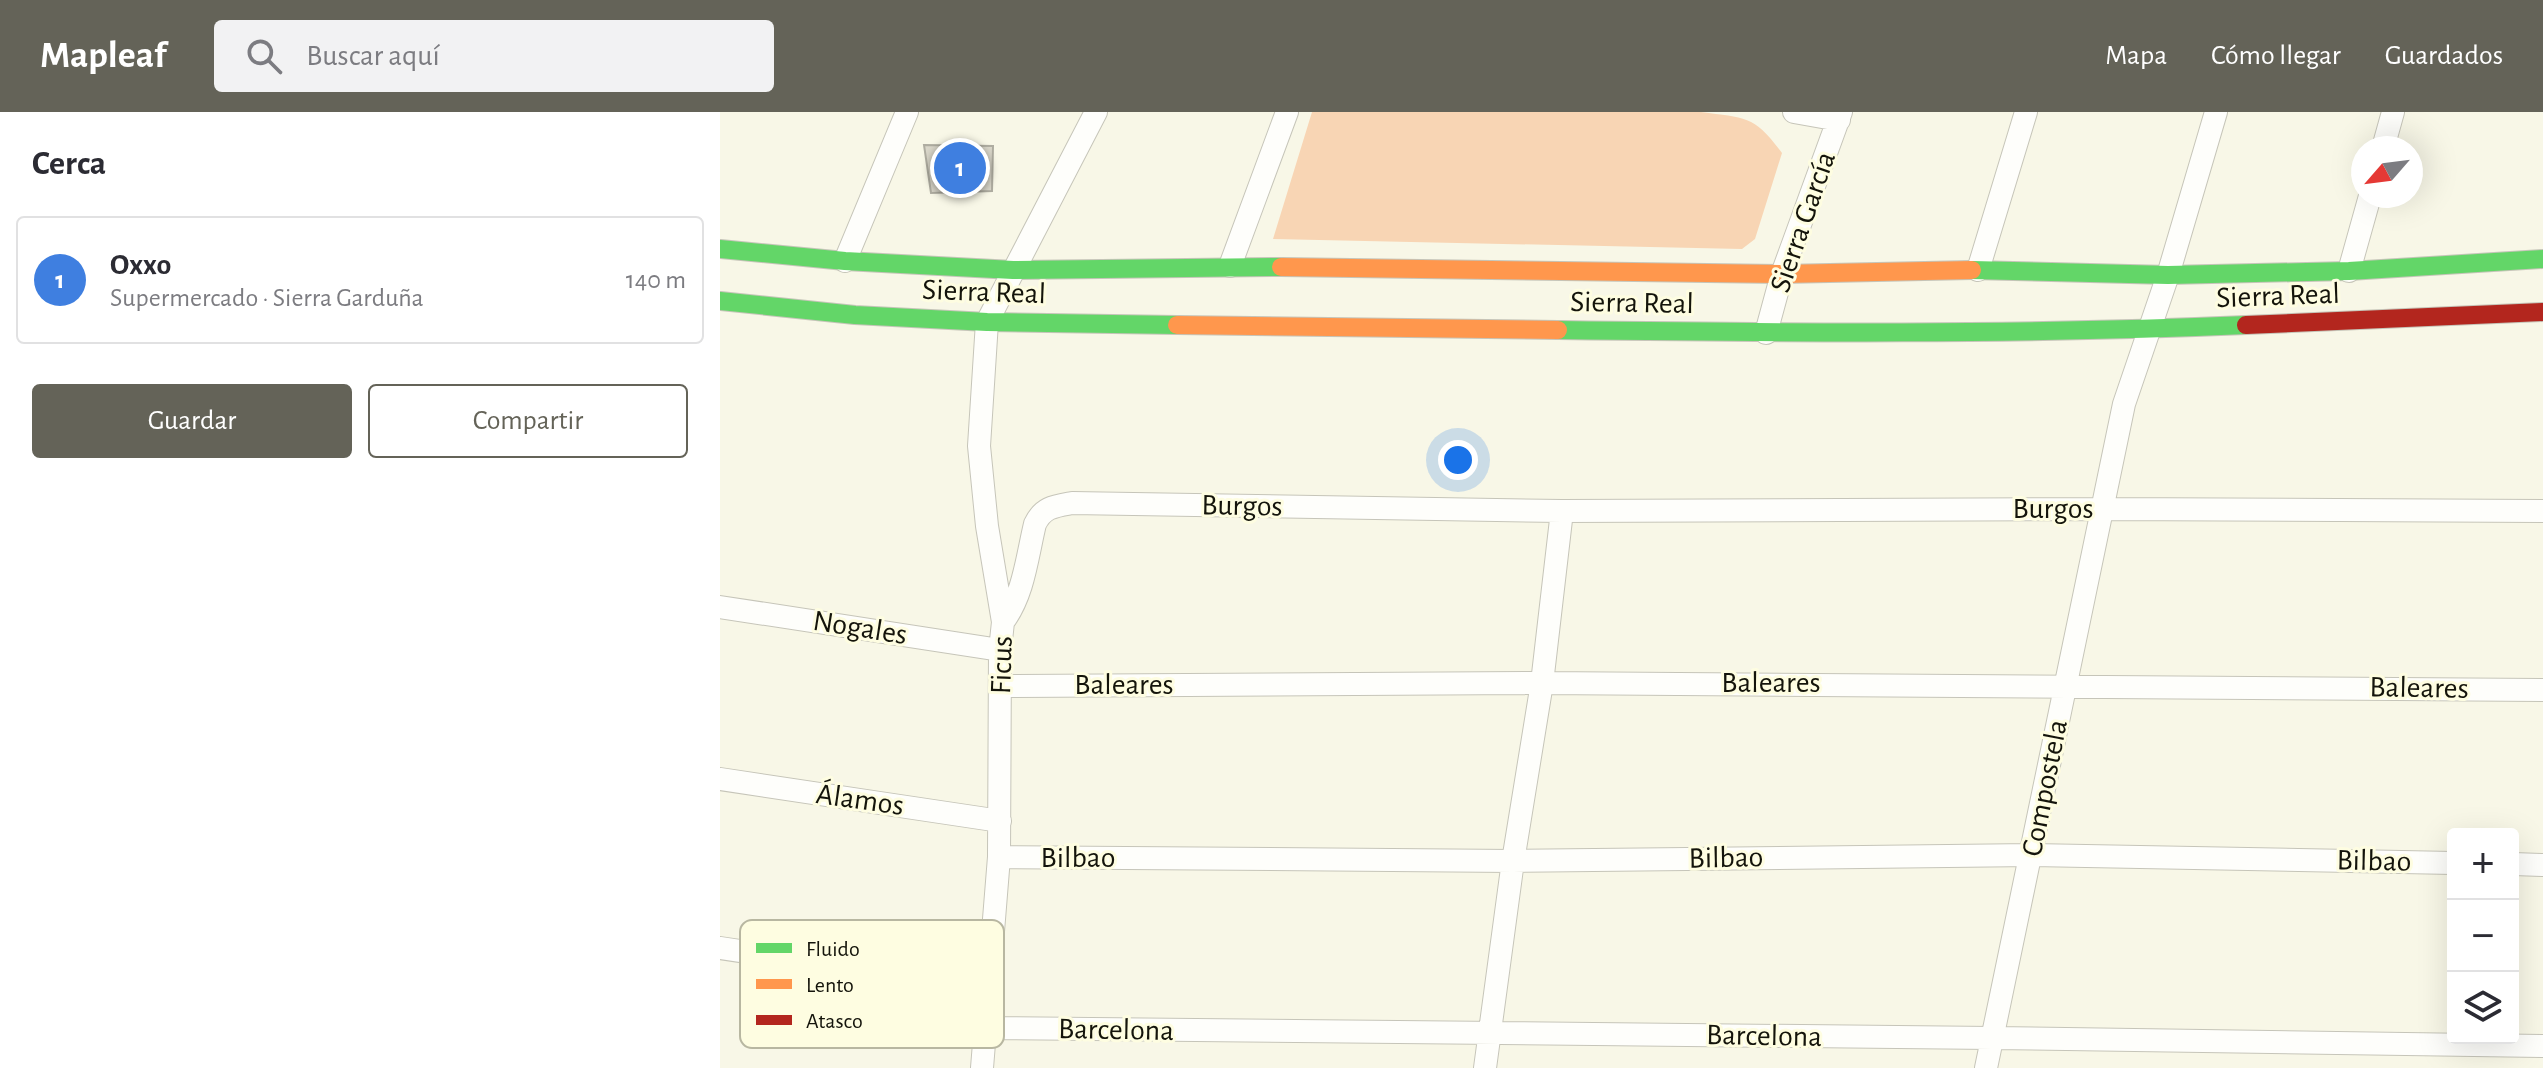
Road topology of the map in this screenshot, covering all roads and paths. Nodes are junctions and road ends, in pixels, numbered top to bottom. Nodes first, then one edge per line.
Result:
1 (907, 112) edge
2 (1096, 112) edge
3 (1287, 112) edge
4 (1794, 112) edge
5 (2026, 112) edge
6 (2216, 112) edge
7 (2393, 112) edge
8 (1840, 116) edge
9 (2386, 136) edge
10 (2367, 208) edge
11 (720, 249) edge
12 (2541, 253) edge
13 (845, 261) junction
14 (1230, 266) junction
15 (1013, 270) junction
16 (1978, 270) junction
17 (2349, 271) junction
18 (1782, 274) junction
19 (2168, 275) junction
20 (720, 301) edge
21 (2543, 312) edge
22 (987, 322) junction
23 (2150, 329) junction
24 (1766, 333) junction
25 (2103, 509) junction
26 (1562, 511) junction
27 (2543, 511) edge
28 (720, 607) edge
29 (1003, 622) junction
30 (1000, 650) junction
31 (1542, 683) junction
32 (2066, 684) junction
33 (1000, 686) junction
34 (2543, 690) edge
35 (720, 779) edge
36 (1000, 821) junction
37 (2032, 855) junction
38 (999, 857) junction
39 (1513, 861) junction
40 (2447, 863) edge
41 (2519, 864) edge
42 (2543, 865) edge
43 (993, 920) edge
44 (720, 948) edge
45 (740, 951) edge
46 (1004, 1028) edge
47 (1489, 1033) junction
48 (1992, 1038) junction
49 (2543, 1046) edge
50 (984, 1048) edge
51 (982, 1068) edge
52 (1485, 1068) edge
53 (1986, 1068) edge

1 - 13 street
2 - 15 street, Ficus
3 - 14 street
4 - 8 street
5 - 16 street
6 - 19 street, Compostela
7 - 9 street
8 - 18 street, Sierra García
10 - 17 street
11 - 13 street, Sierra Real
12 - 17 street, Sierra Real
13 - 15 street, Sierra Real
14 - 15 street, Sierra Real
14 - 18 street, Sierra Real
15 - 22 street, Ficus
16 - 18 street, Sierra Real
16 - 19 street, Sierra Real
17 - 19 street, Sierra Real
18 - 24 street, Sierra García
19 - 23 street, Compostela
20 - 22 street, Sierra Real
21 - 23 street, Sierra Real
22 - 24 street, Sierra Real
22 - 29 street, Ficus
23 - 24 street, Sierra Real
23 - 25 street, Compostela
25 - 26 street, Burgos
25 - 27 street, Burgos
25 - 32 street, Compostela
26 - 29 street, Burgos
26 - 31 street
28 - 30 street, Nogales
29 - 30 street, Ficus
30 - 33 street, Ficus
31 - 32 street, Baleares
31 - 33 street, Baleares
31 - 39 street
32 - 34 street, Baleares
32 - 37 street, Compostela
33 - 36 street, Ficus
35 - 36 street, Álamos
36 - 38 street, Ficus
37 - 39 street, Bilbao
37 - 40 street, Bilbao
37 - 48 street, Compostela
38 - 39 street, Bilbao
38 - 43 street, Ficus
39 - 47 street
41 - 42 street
44 - 45 street
46 - 47 street, Barcelona
47 - 48 street, Barcelona
47 - 52 street
48 - 49 street, Barcelona
48 - 53 street, Compostela
50 - 51 street, Ficus

